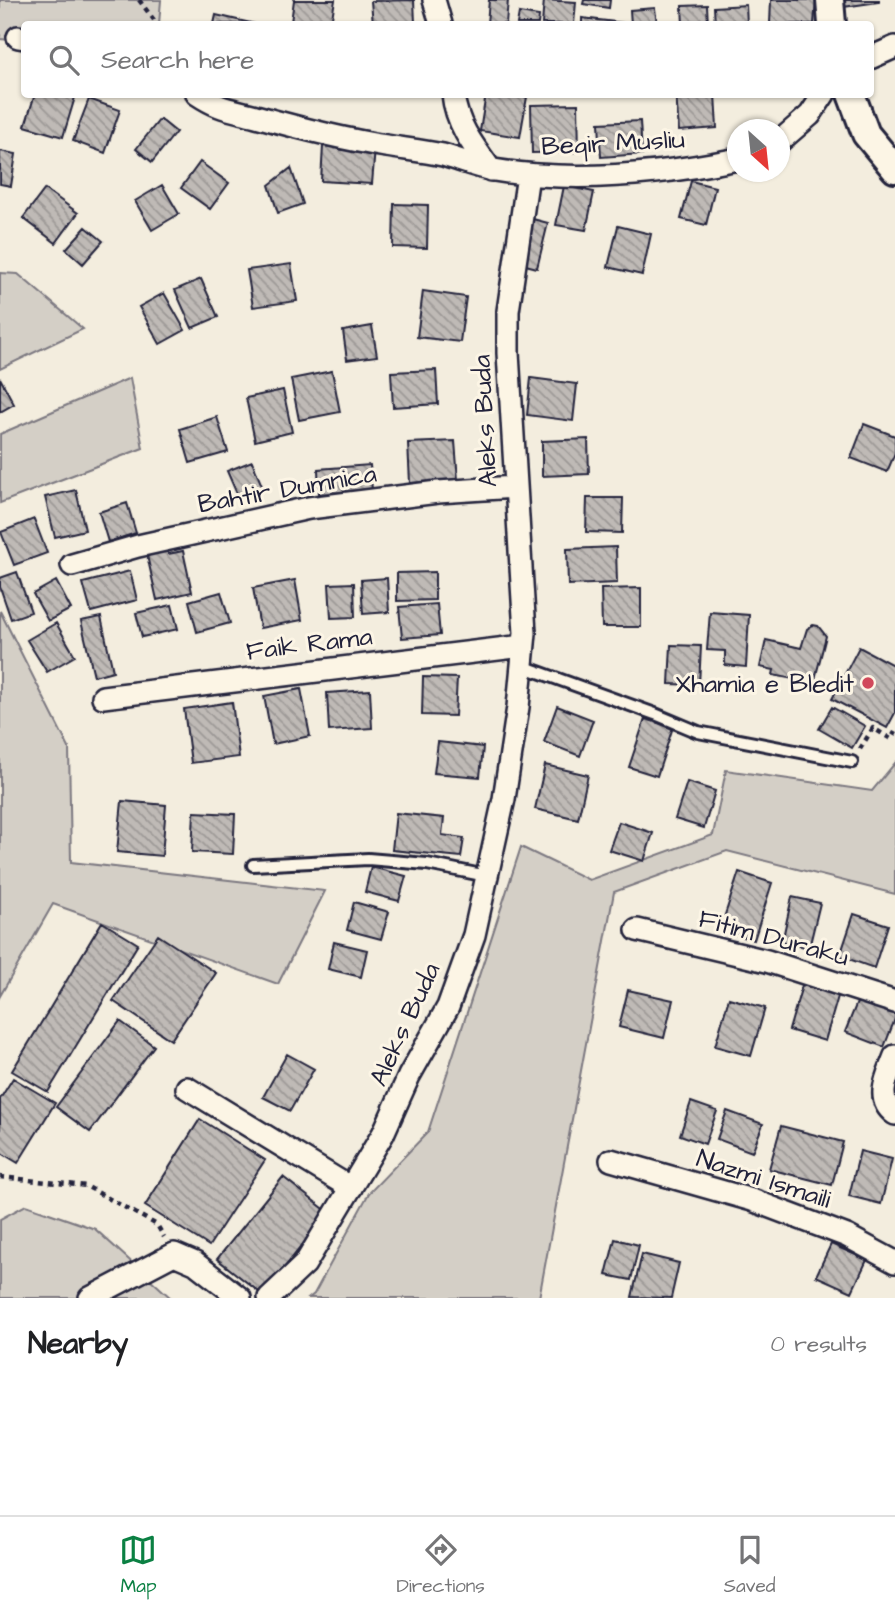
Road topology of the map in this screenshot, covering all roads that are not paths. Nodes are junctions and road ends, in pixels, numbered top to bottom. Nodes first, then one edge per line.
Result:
1 (434, 0) edge
2 (830, 0) edge
3 (440, 21) edge
4 (832, 21) edge
5 (895, 47) edge
6 (874, 56) edge
7 (203, 98) edge
8 (454, 98) edge
9 (821, 98) edge
10 (852, 98) edge
11 (790, 132) edge
12 (727, 161) edge
13 (895, 169) edge
14 (491, 170) junction
15 (528, 175) junction
16 (516, 487) junction
17 (72, 565) dead end
18 (522, 656) junction
19 (103, 697) dead end
20 (852, 762) road end
21 (253, 865) dead end
22 (487, 876) junction
23 (637, 930) dead end
24 (895, 1002) edge
25 (895, 1056) edge
26 (187, 1088) dead end
27 (895, 1114) edge
28 (611, 1160) dead end
29 (351, 1188) junction
30 (895, 1262) edge
31 (90, 1298) edge
32 (240, 1298) edge
33 (269, 1298) edge

1 - 3 street
2 - 4 street
5 - 6 street
7 - 14 street, Beqir Musliu
8 - 14 street
9 - 11 street
10 - 13 street
12 - 15 street, Beqir Musliu
14 - 15 street, Beqir Musliu
15 - 16 street, Aleks Buda
16 - 17 street, Bahtir Dumnica
16 - 18 street, Aleks Buda
18 - 19 street, Faik Rama
18 - 20 lane
18 - 22 street, Aleks Buda
21 - 22 lane
22 - 29 street, Aleks Buda
23 - 24 street, Fitim Duraku
25 - 27 street
26 - 29 street
28 - 30 street, Nazmi Ismaili
29 - 33 street, Aleks Buda
31 - 32 street

